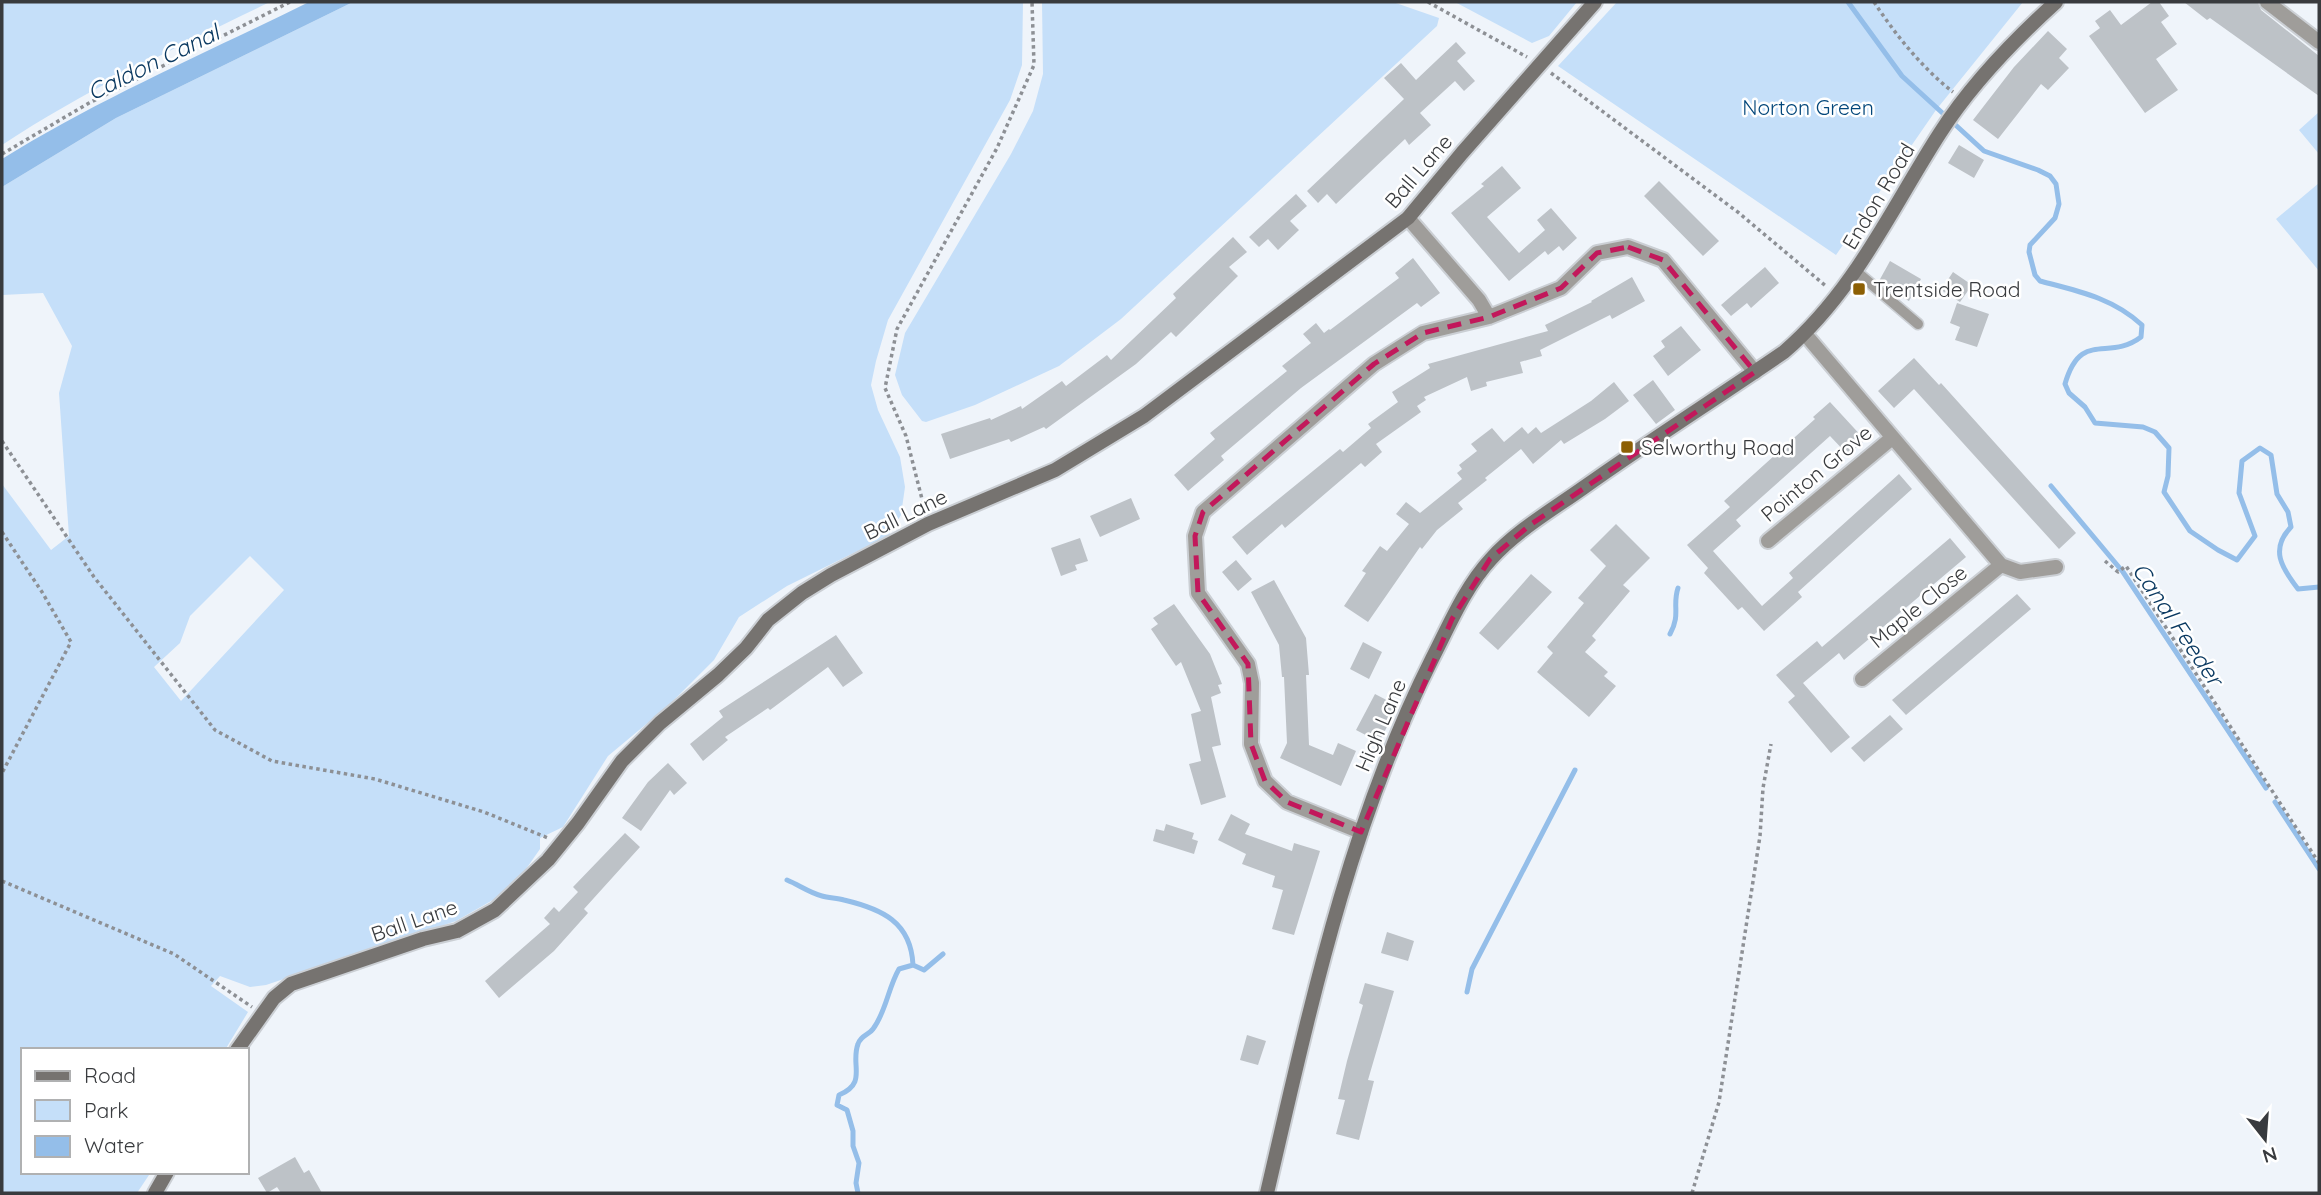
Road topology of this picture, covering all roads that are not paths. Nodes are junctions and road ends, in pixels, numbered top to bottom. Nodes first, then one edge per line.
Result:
1 (1595, 2) edge
2 (2056, 2) edge
3 (2267, 2) edge
4 (2319, 43) edge
5 (1408, 218) junction
6 (1857, 272) junction
7 (1489, 317) junction
8 (1918, 324) dead end
9 (1805, 334) junction
10 (1755, 372) junction
11 (1720, 394) joint
12 (1892, 438) junction
13 (1768, 541) dead end
14 (2001, 565) junction
15 (2056, 567) dead end
16 (1862, 679) dead end
17 (1361, 832) junction
18 (238, 1048) edge
19 (166, 1174) edge
20 (155, 1193) edge
21 (1267, 1193) edge

1 - 5 street, Ball Lane
2 - 6 street, Endon Road
3 - 4 street
5 - 7 street
5 - 18 street, Ball Lane
6 - 8 lane
6 - 9 street, Endon Road
7 - 10 street
7 - 17 street
9 - 10 street, Endon Road
9 - 12 street
10 - 11 street, Endon Road
11 - 17 street, High Lane
12 - 13 street, Pointon Grove
12 - 14 street
14 - 15 street
14 - 16 street, Maple Close
17 - 21 street, High Lane
19 - 20 street

